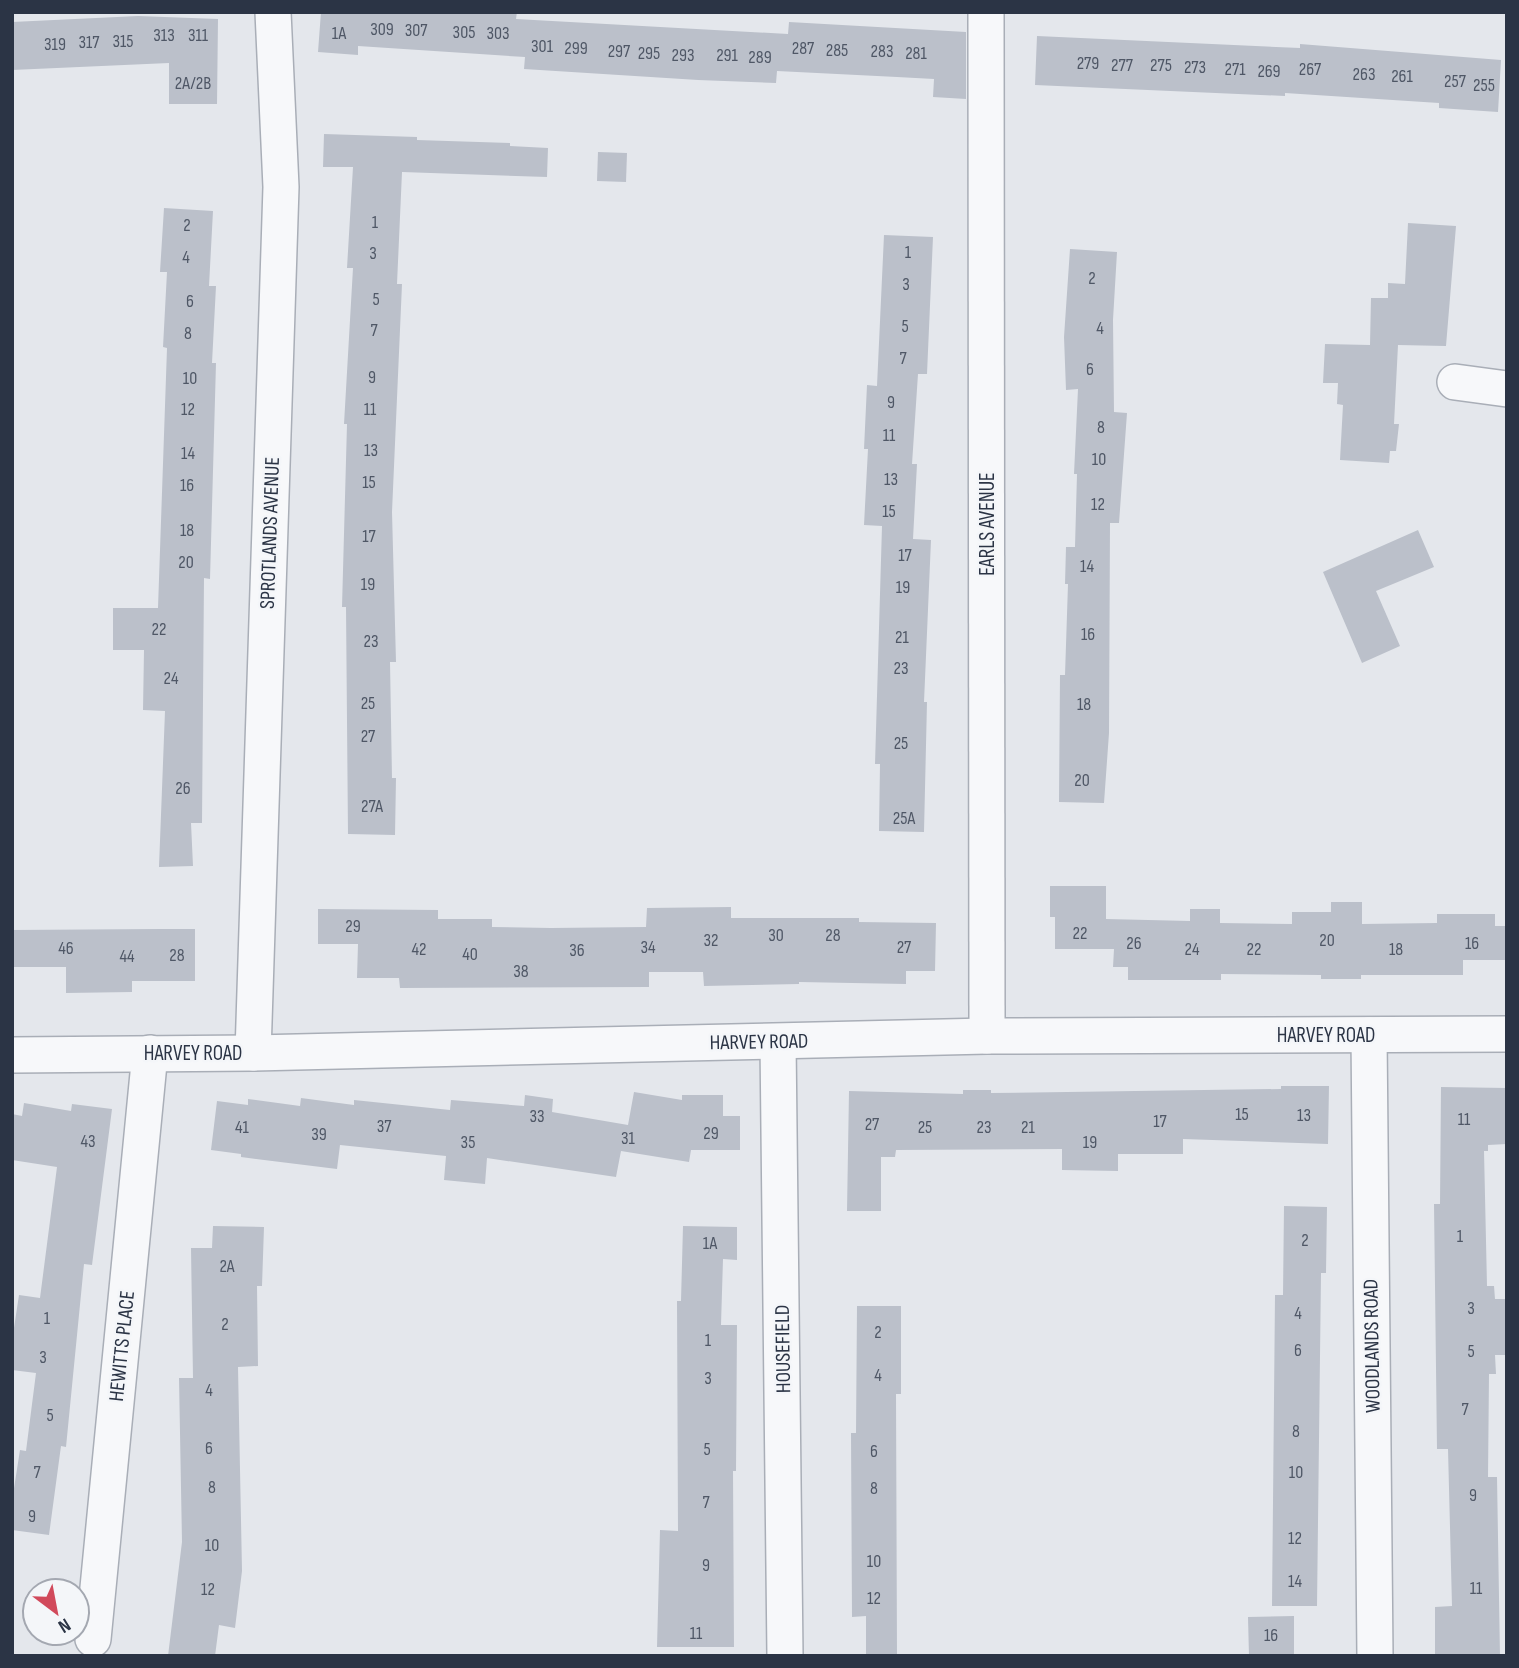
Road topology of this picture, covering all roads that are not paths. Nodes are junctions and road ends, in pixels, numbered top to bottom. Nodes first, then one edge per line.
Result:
1 (274, 12) edge
2 (986, 15) edge
3 (1506, 380) edge
4 (1455, 382) dead end
5 (1507, 1034) edge
6 (1369, 1035) junction
7 (987, 1036) junction
8 (778, 1042) junction
9 (150, 1053) junction
10 (253, 1053) junction
11 (12, 1055) edge
12 (93, 1639) dead end
13 (786, 1656) edge
14 (1375, 1656) edge

1 - 10 street, SPROTLANDS AVENUE
2 - 7 street, EARLS AVENUE
3 - 4 street
5 - 6 street, HARVEY ROAD
6 - 7 street, HARVEY ROAD
6 - 14 street, WOODLANDS ROAD
7 - 8 street, HARVEY ROAD
8 - 10 street, HARVEY ROAD
8 - 13 street, HOUSEFIELD
9 - 10 street, HARVEY ROAD
9 - 11 street, HARVEY ROAD
9 - 12 street, HEWITTS PLACE

